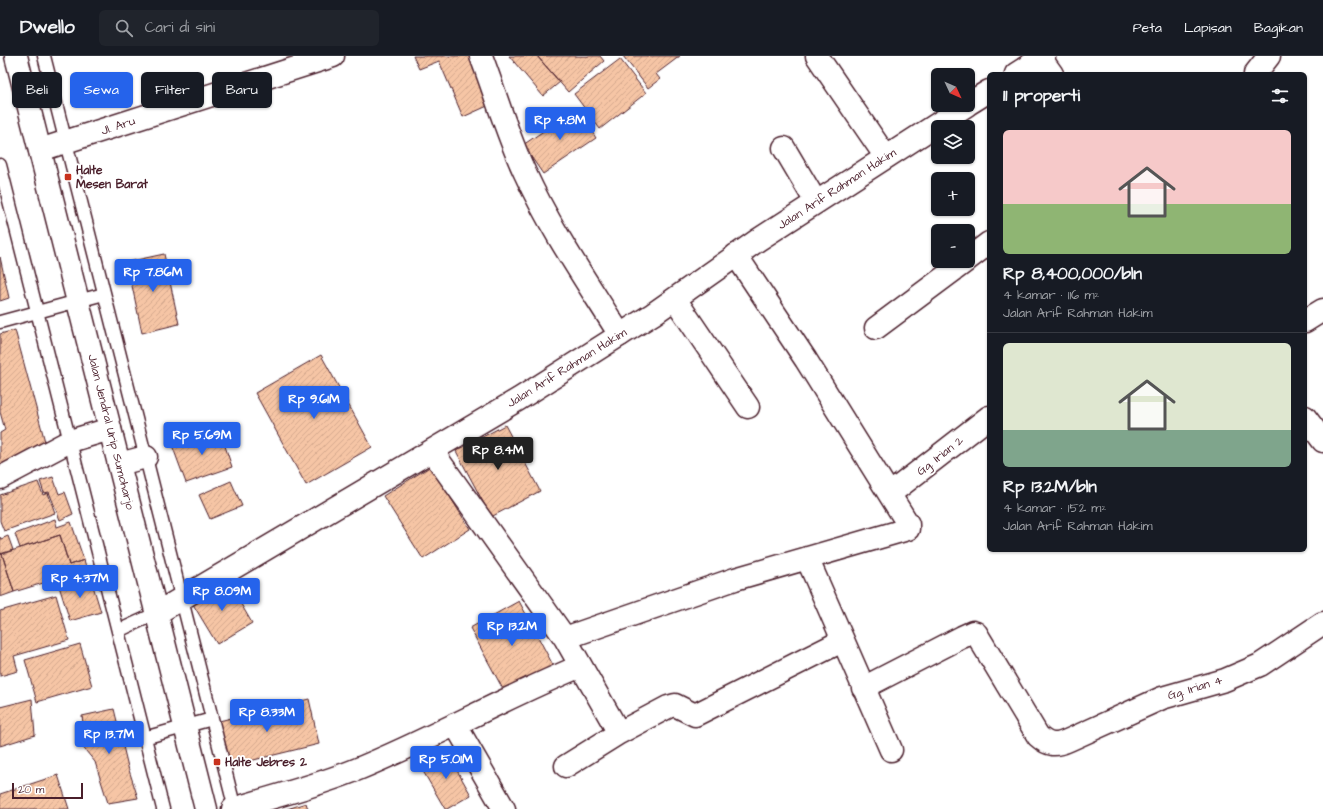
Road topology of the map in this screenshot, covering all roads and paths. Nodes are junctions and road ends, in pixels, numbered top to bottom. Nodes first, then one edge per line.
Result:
1 (16, 56) edge
2 (44, 56) edge
3 (331, 56) edge
4 (481, 56) edge
5 (817, 56) edge
6 (1269, 56) edge
7 (1044, 61) edge
8 (1020, 72) edge
9 (1257, 72) edge
10 (987, 92) edge
11 (975, 100) edge
12 (957, 112) edge
13 (66, 143) junction
14 (784, 148) dead end
15 (40, 150) junction
16 (886, 157) junction
17 (0, 165) edge
18 (816, 202) junction
19 (987, 245) edge
20 (975, 254) edge
21 (736, 255) junction
22 (956, 268) edge
23 (104, 294) junction
24 (675, 299) junction
25 (78, 300) junction
26 (1323, 310) edge
27 (37, 313) junction
28 (1307, 320) edge
29 (0, 322) edge
30 (876, 328) dead end
31 (620, 335) junction
32 (748, 406) dead end
33 (987, 419) edge
34 (1307, 420) edge
35 (110, 429) junction
36 (70, 441) junction
37 (1323, 441) edge
38 (432, 450) junction
39 (146, 457) junction
40 (119, 464) junction
41 (0, 478) edge
42 (891, 493) junction
43 (807, 558) junction
44 (181, 598) junction
45 (157, 613) junction
46 (1323, 623) edge
47 (118, 631) junction
48 (565, 638) junction
49 (842, 641) junction
50 (581, 666) junction
51 (863, 688) junction
52 (212, 719) junction
53 (455, 724) junction
54 (185, 726) junction
55 (619, 733) junction
56 (144, 738) junction
57 (891, 750) dead end
58 (566, 766) dead end
59 (162, 809) edge
60 (206, 809) edge
61 (234, 809) edge
62 (504, 809) edge

1 - 15 street, Jalan Jendral Urip Sumoharjo
2 - 13 lane
3 - 13 street, Jl. Aru
4 - 31 street
5 - 16 street
6 - 9 street
7 - 8 street
10 - 11 street, Jalan Arif Rahman Hakim
12 - 16 street, Jalan Arif Rahman Hakim
13 - 15 street, Jl. Aru
13 - 23 lane
14 - 18 street
15 - 25 street, Jalan Jendral Urip Sumoharjo
16 - 18 street, Jalan Arif Rahman Hakim
17 - 27 lane
18 - 21 street, Jalan Arif Rahman Hakim
19 - 20 street
21 - 24 street, Jalan Arif Rahman Hakim
21 - 42 street
22 - 30 street
23 - 25 lane
23 - 39 lane
24 - 31 street, Jalan Arif Rahman Hakim
24 - 32 street
25 - 27 lane
25 - 35 street, Jalan Jendral Urip Sumoharjo
26 - 28 street
27 - 29 lane
27 - 36 lane
31 - 38 street, Jalan Arif Rahman Hakim
33 - 42 street, Gg. Irian 2
34 - 37 street
35 - 36 street
35 - 40 street, Jalan Jendral Urip Sumoharjo
36 - 41 street
36 - 47 lane
38 - 44 street, Jalan Arif Rahman Hakim
38 - 48 street
39 - 40 street
39 - 44 lane
40 - 45 street, Jalan Jendral Urip Sumoharjo
42 - 43 street
43 - 48 street
43 - 49 street
44 - 45 street, Jalan Arif Rahman Hakim
44 - 52 lane
45 - 47 lane
45 - 54 street, Jalan Jendral Urip Sumoharjo
46 - 51 street, Gg. Irian 4
47 - 56 lane
48 - 50 street
49 - 51 street
49 - 55 street
50 - 53 street
50 - 55 street
51 - 57 street
52 - 54 lane
52 - 61 lane
53 - 61 street
53 - 62 street
54 - 56 lane
54 - 60 street, Jalan Jendral Urip Sumoharjo
55 - 58 street
56 - 59 lane

